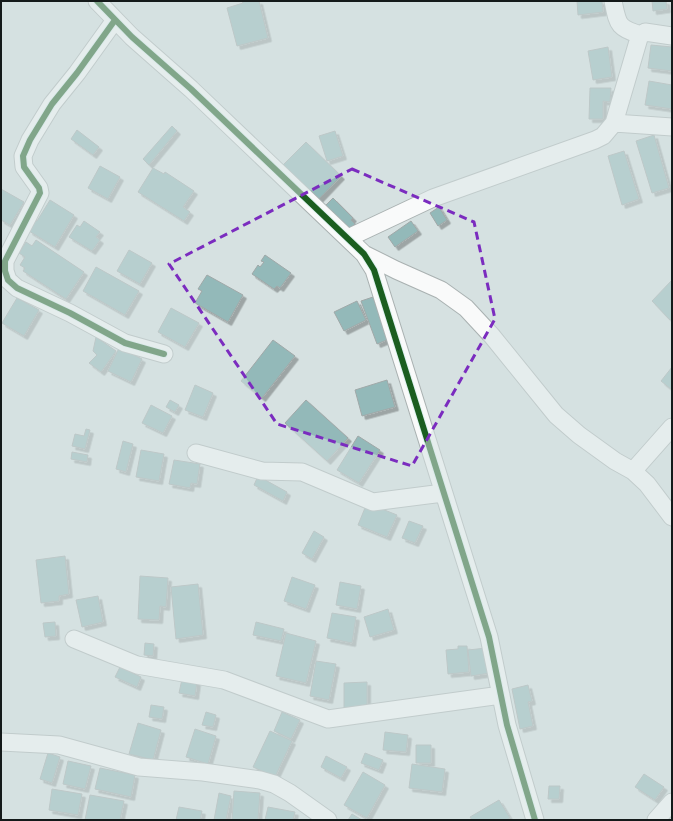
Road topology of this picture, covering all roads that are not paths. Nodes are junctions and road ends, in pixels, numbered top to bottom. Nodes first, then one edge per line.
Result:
1 (97, 1) edge
2 (613, 1) edge
3 (115, 20) junction
4 (641, 34) junction
5 (672, 36) edge
6 (614, 123) junction
7 (672, 127) edge
8 (348, 238) junction
9 (364, 254) junction
10 (164, 354) dead end
11 (672, 427) edge
12 (196, 453) dead end
13 (633, 471) junction
14 (443, 493) junction
15 (672, 517) edge
16 (74, 639) dead end
17 (501, 695) junction
18 (1, 742) edge
19 (672, 802) edge
20 (328, 820) edge
21 (535, 820) edge
22 (656, 820) edge

1 - 3 street
2 - 4 street
3 - 8 street
3 - 10 street
4 - 5 street
4 - 6 street
6 - 7 street
6 - 8 street
8 - 9 street
9 - 13 street
9 - 14 street
11 - 13 street
12 - 14 street
13 - 15 street
14 - 17 street
16 - 17 street
17 - 21 street
18 - 20 street
19 - 22 street

